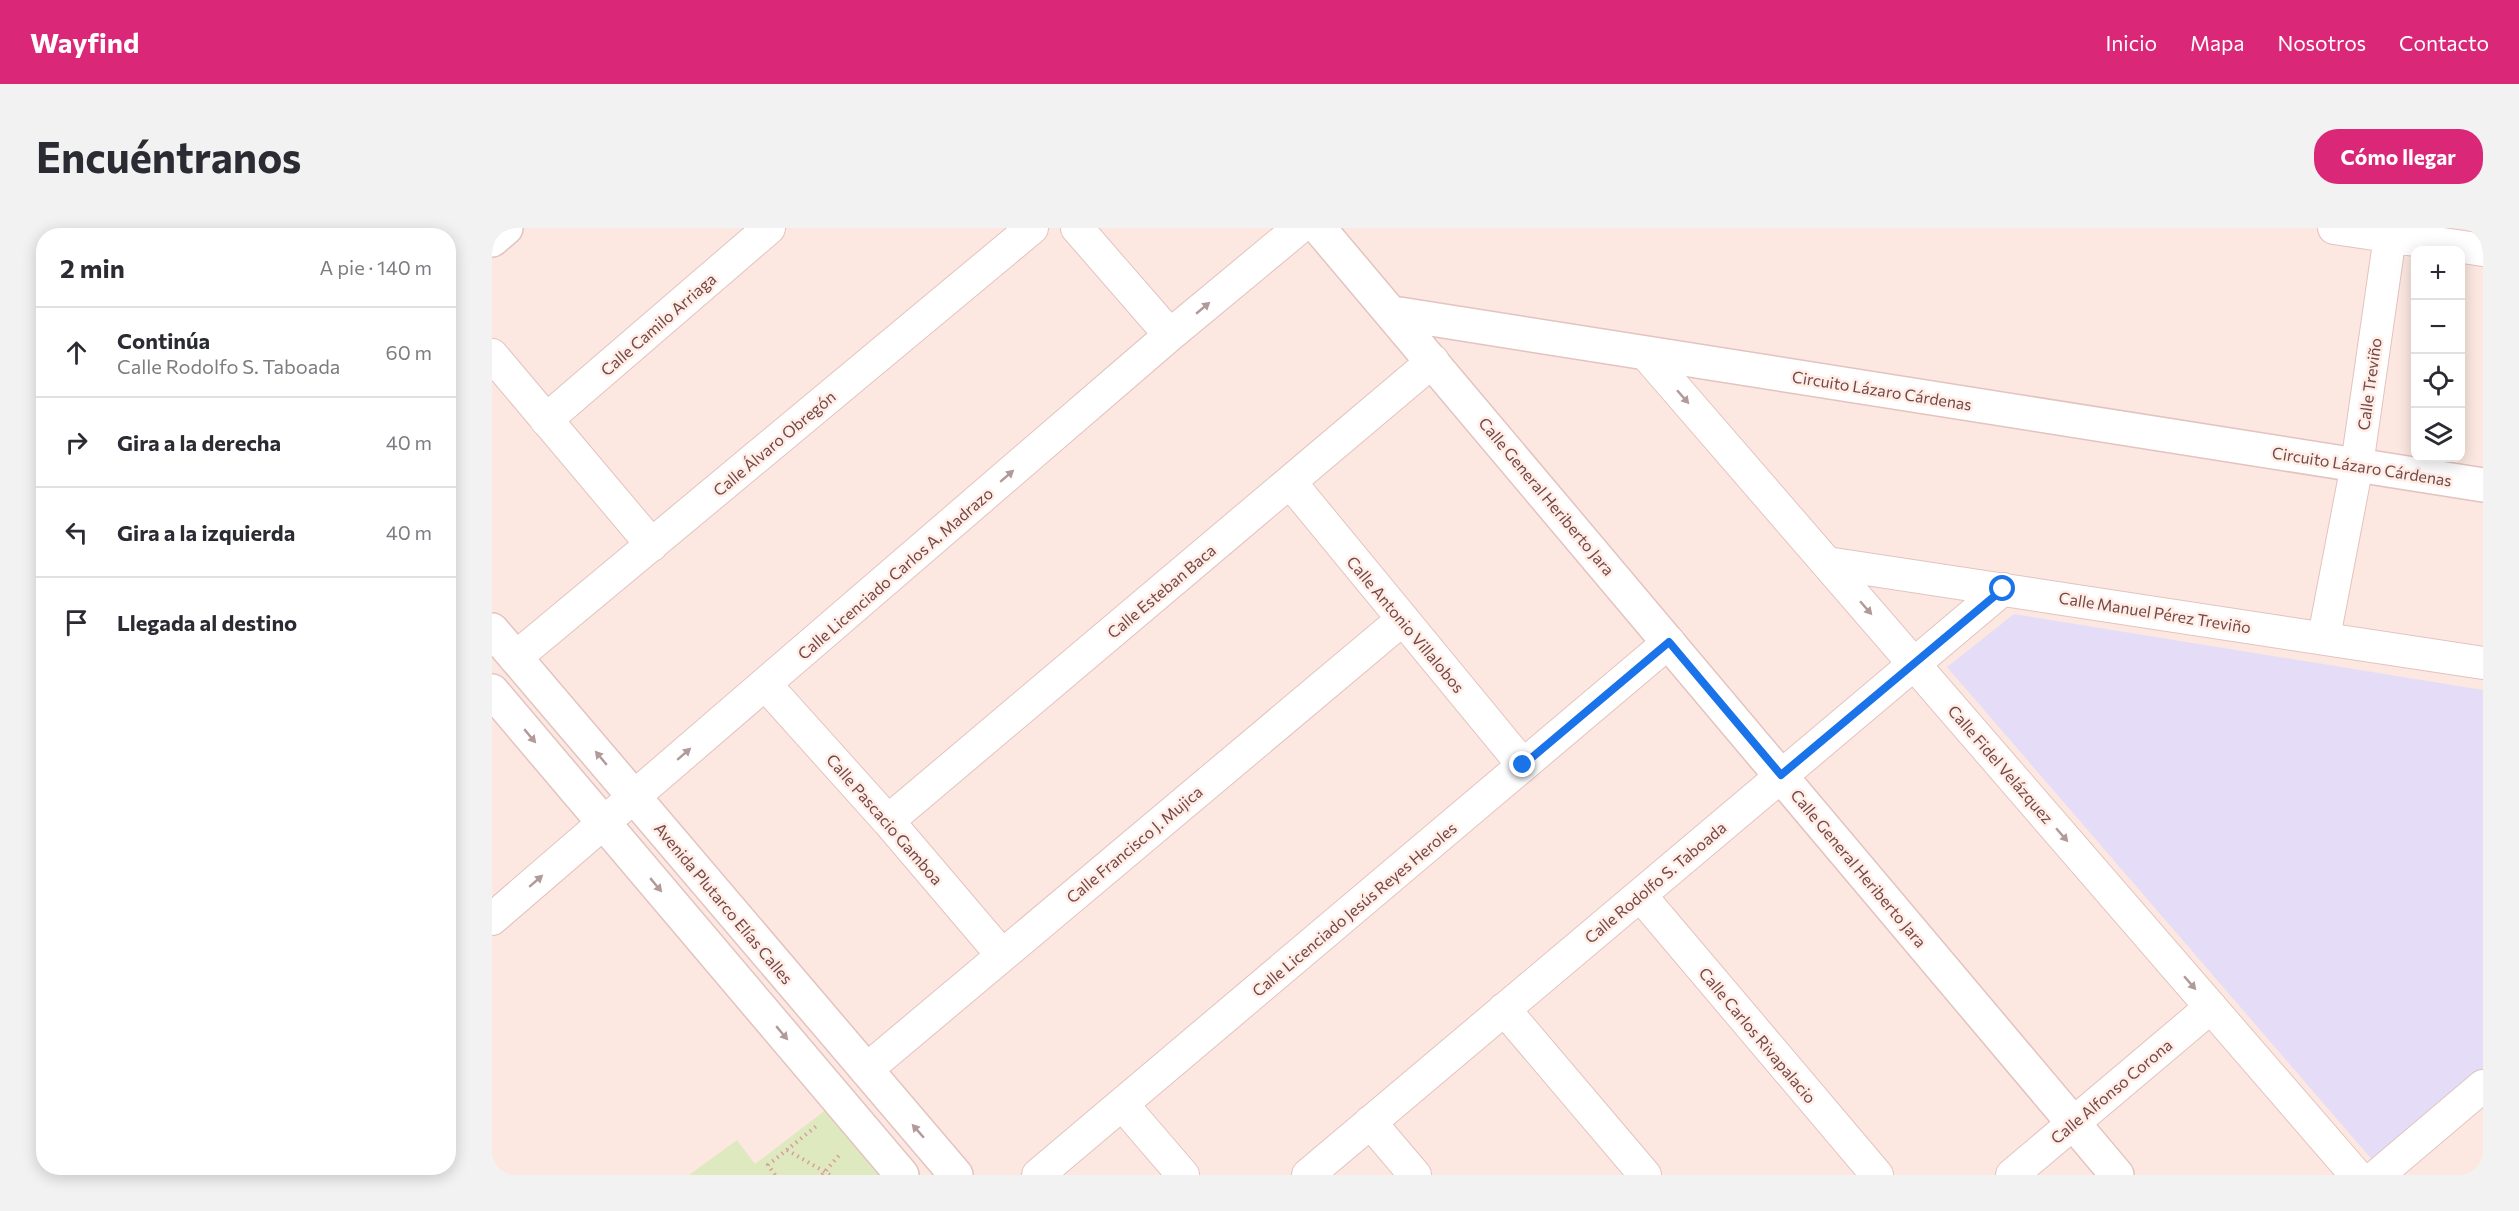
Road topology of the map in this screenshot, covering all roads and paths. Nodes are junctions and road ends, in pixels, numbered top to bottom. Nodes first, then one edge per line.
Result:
1 (506, 228) edge
2 (769, 228) edge
3 (1032, 228) edge
4 (1077, 228) edge
5 (1299, 228) edge
6 (1320, 228) edge
7 (2334, 228) edge
8 (2390, 236) junction
9 (492, 240) edge
10 (2483, 250) edge
11 (1393, 314) junction
12 (1170, 335) junction
13 (1645, 353) junction
14 (492, 356) edge
15 (1433, 361) junction
16 (546, 420) junction
17 (2357, 465) junction
18 (1290, 482) junction
19 (2483, 485) edge
20 (652, 545) junction
21 (1827, 562) junction
22 (2003, 589) junction
23 (1403, 619) junction
24 (492, 630) edge
25 (2324, 637) junction
26 (1669, 642) junction
27 (515, 658) junction
28 (1914, 663) junction
29 (2483, 663) edge
30 (765, 684) junction
31 (492, 691) edge
32 (1523, 765) junction
33 (1781, 775) junction
34 (634, 797) junction
35 (888, 821) junction
36 (604, 823) junction
37 (1640, 895) junction
38 (492, 919) edge
39 (1002, 955) junction
40 (2211, 1007) junction
41 (1504, 1009) junction
42 (866, 1070) junction
43 (2483, 1086) edge
44 (1122, 1104) junction
45 (843, 1106) junction
46 (1370, 1122) junction
47 (2074, 1123) junction
48 (787, 1150) junction
49 (776, 1175) edge
50 (830, 1175) edge
51 (902, 1175) edge
52 (956, 1175) edge
53 (1038, 1175) edge
54 (1183, 1175) edge
55 (1308, 1175) edge
56 (1415, 1175) edge
57 (1645, 1175) edge
58 (1876, 1175) edge
59 (2012, 1175) edge
60 (2117, 1175) edge
61 (2356, 1175) edge
62 (2378, 1175) edge

1 - 9 street
2 - 16 street, Calle Camilo Arriaga
3 - 20 street, Calle Álvaro Obregón
4 - 12 street
12 -> 5 street, Calle Licenciado Carlos A. Madrazo
6 - 11 street
7 - 8 street
8 - 10 street
8 - 17 street, Calle Treviño
11 - 13 street, Circuito Lázaro Cárdenas
11 - 15 street, Calle General Heriberto Jara
30 -> 12 street, Calle Licenciado Carlos A. Madrazo
13 - 17 street, Circuito Lázaro Cárdenas
13 -> 21 street, Calle Fidel Velázquez
14 - 16 street
15 - 18 street, Calle Esteban Baca
15 - 26 street, Calle General Heriberto Jara
16 - 20 street
17 - 19 street, Circuito Lázaro Cárdenas
17 - 25 street, Calle Treviño
18 - 23 street, Calle Antonio Villalobos
18 - 35 street, Calle Esteban Baca
20 - 27 street, Calle Álvaro Obregón
21 - 22 street, Calle Manuel Pérez Treviño
21 -> 28 street, Calle Fidel Velázquez
22 - 25 street, Calle Manuel Pérez Treviño
22 - 28 street, Calle Rodolfo S. Taboada
23 - 32 street, Calle Antonio Villalobos
23 - 39 street, Calle Francisco J. Mujica
24 - 27 street, Avenida Plutarco Elías Calles
25 - 29 street, Calle Manuel Pérez Treviño
26 - 32 street, Calle Licenciado Jesús Reyes Heroles
26 - 33 street, Calle General Heriberto Jara
34 -> 27 street, Avenida Plutarco Elías Calles
28 - 33 street, Calle Rodolfo S. Taboada
28 -> 40 street, Calle Fidel Velázquez
34 -> 30 street, Calle Licenciado Carlos A. Madrazo
30 - 35 street, Calle Pascacio Gamboa
31 -> 36 street
32 - 44 street, Calle Licenciado Jesús Reyes Heroles
33 - 37 street, Calle Rodolfo S. Taboada
33 - 47 street, Calle General Heriberto Jara
34 - 36 street, Calle Licenciado Carlos A. Madrazo
34 - 42 street, Avenida Plutarco Elías Calles
35 - 39 street, Calle Pascacio Gamboa
38 -> 36 street, Calle Licenciado Carlos A. Madrazo
36 -> 45 street
37 - 41 street, Calle Rodolfo S. Taboada
37 - 58 street, Calle Carlos Rivapalacio
39 - 42 street, Calle Francisco J. Mujica
40 - 47 street, Calle Alfonso Corona
40 - 61 street, Calle Fidel Velázquez
41 - 46 street, Calle Rodolfo S. Taboada
41 - 57 street
52 -> 42 street, Avenida Plutarco Elías Calles
43 - 62 street
44 - 53 street, Calle Licenciado Jesús Reyes Heroles
44 - 54 street
45 - 48 path
45 - 51 street
46 - 55 street, Calle Rodolfo S. Taboada
46 - 56 street
47 - 59 street, Calle Alfonso Corona
47 - 60 street, Calle General Heriberto Jara
48 - 49 path
48 - 50 path

